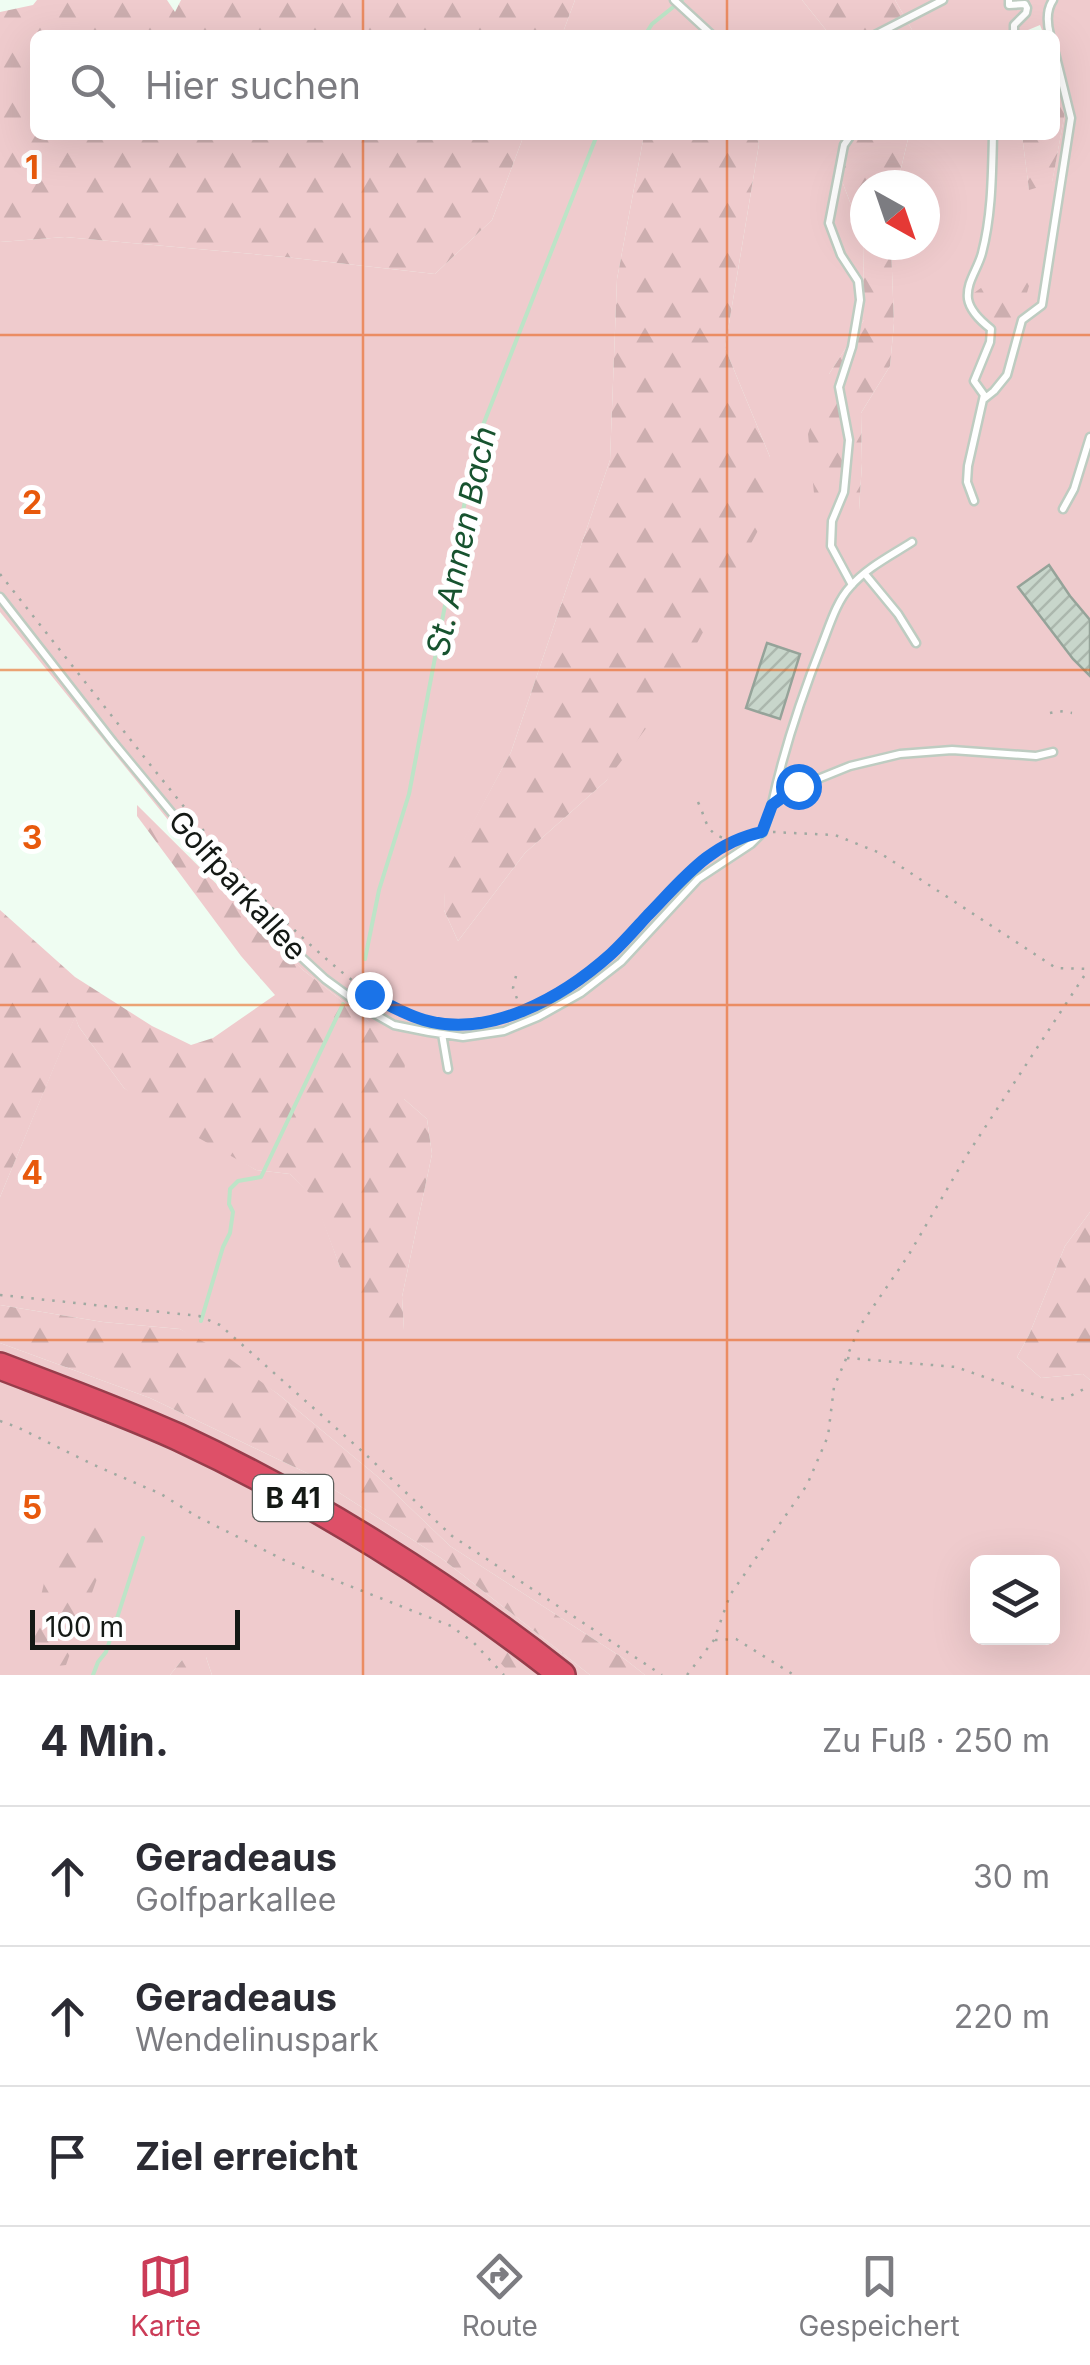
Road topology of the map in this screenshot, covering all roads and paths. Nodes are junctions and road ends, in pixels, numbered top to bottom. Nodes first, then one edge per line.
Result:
1 (674, 0) edge
2 (943, 0) edge
3 (1009, 0) edge
4 (1053, 0) edge
5 (705, 30) edge
6 (886, 30) edge
7 (1014, 30) edge
8 (1049, 30) edge
9 (1060, 73) edge
10 (848, 140) edge
11 (993, 140) edge
12 (983, 400) junction
13 (1090, 437) edge
14 (974, 500) dead end
15 (1063, 509) dead end
16 (912, 542) dead end
17 (0, 574) edge
18 (865, 574) junction
19 (852, 585) junction
20 (0, 597) edge
21 (916, 643) dead end
22 (1050, 713) dead end
23 (1072, 713) dead end
24 (1053, 752) dead end
25 (698, 802) dead end
26 (772, 805) junction
27 (762, 832) junction
28 (732, 841) junction
29 (689, 873) dead end
30 (676, 886) dead end
31 (1089, 969) edge
32 (516, 976) dead end
33 (522, 1011) junction
34 (426, 1020) dead end
35 (459, 1026) dead end
36 (442, 1034) junction
37 (448, 1069) dead end
38 (0, 1295) edge
39 (845, 1358) junction
40 (0, 1366) edge
41 (1090, 1386) edge
42 (0, 1421) edge
43 (714, 1640) junction
44 (504, 1675) edge
45 (562, 1675) edge
46 (662, 1675) edge
47 (686, 1675) edge
48 (794, 1675) edge

1 - 5 lane
2 - 6 lane
3 - 7 lane
4 - 8 lane
9 - 12 lane
10 - 19 lane
11 - 12 lane
12 - 14 lane
13 - 15 lane
16 - 18 lane
17 - 34 path
18 - 19 lane
18 - 21 lane
19 - 26 lane
20 - 36 lane, Golfparkallee
22 - 23 path
24 - 26 lane
25 - 28 path
26 - 27 lane
27 - 28 path
27 - 31 path
27 - 36 lane, Golfparkallee
28 - 29 path
30 - 33 path
31 - 39 path
32 - 33 path
33 - 35 path
36 - 37 lane
38 - 46 path
39 - 41 path
39 - 43 path
40 - 45 highway, B 41
42 - 44 path
43 - 47 path
43 - 48 path

